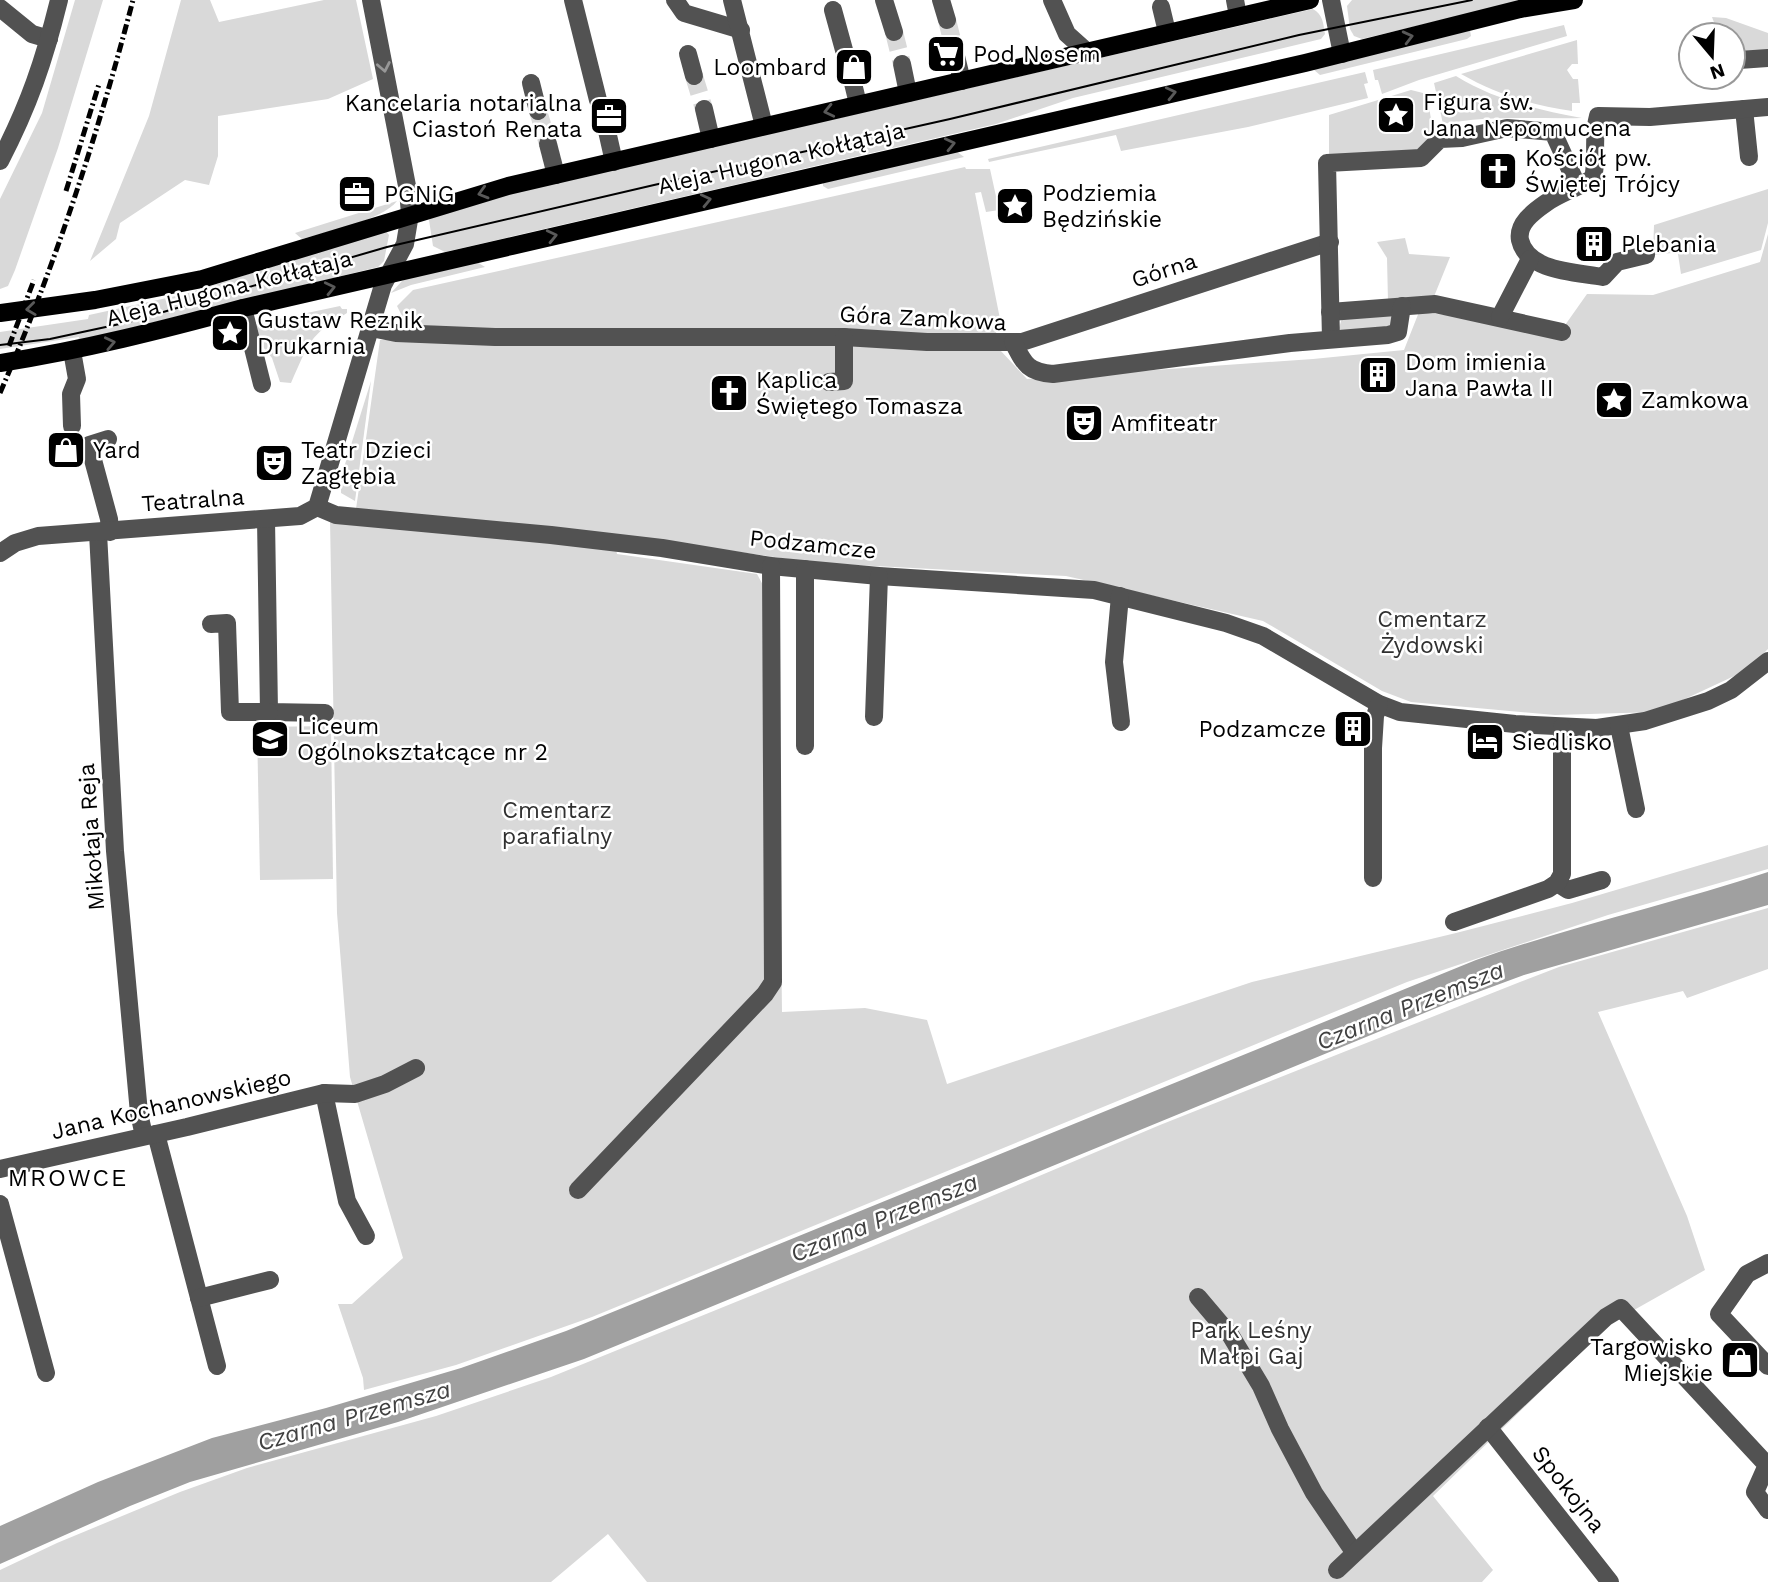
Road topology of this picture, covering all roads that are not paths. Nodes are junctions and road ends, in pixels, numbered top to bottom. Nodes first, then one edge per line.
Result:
1 (59, 0) edge
2 (371, 0) edge
3 (573, 0) edge
4 (675, 0) edge
5 (733, 0) edge
6 (884, 0) edge
7 (941, 0) edge
8 (1052, 0) edge
9 (1310, 0) edge
10 (1331, 0) edge
11 (1574, 0) edge
12 (1280, 3) edge
13 (1161, 7) dead end
14 (0, 8) edge
15 (1236, 8) edge
16 (833, 10) dead end
17 (947, 20) tunnel mouth
18 (741, 30) junction
19 (894, 32) tunnel mouth
20 (1167, 32) junction
21 (49, 40) junction
22 (844, 50) dead end
23 (1086, 51) junction
24 (955, 52) tunnel mouth
25 (688, 54) dead end
26 (1342, 54) junction
27 (1768, 58) edge
28 (1747, 59) edge
29 (902, 64) tunnel mouth
30 (851, 75) dead end
31 (694, 76) tunnel mouth
32 (962, 81) junction
33 (531, 83) dead end
34 (908, 93) junction
35 (598, 100) tunnel mouth
36 (858, 104) junction
37 (1768, 107) edge
38 (1744, 108) junction
39 (704, 109) tunnel mouth
40 (538, 111) tunnel mouth
41 (764, 126) junction
42 (607, 131) tunnel mouth
43 (6, 135) edge
44 (711, 139) junction
45 (548, 144) tunnel mouth
46 (1749, 157) dead end
47 (0, 160) edge
48 (614, 162) junction
49 (556, 175) junction
50 (1577, 185) junction
51 (410, 214) junction
52 (1330, 242) junction
53 (1646, 255) dead end
54 (1530, 259) junction
55 (387, 275) junction
56 (1402, 306) junction
57 (243, 308) junction
58 (1330, 312) junction
59 (0, 313) edge
60 (1500, 317) junction
61 (371, 328) junction
62 (1562, 332) dead end
63 (844, 337) junction
64 (1331, 339) junction
65 (1013, 342) junction
66 (72, 352) junction
67 (0, 363) edge
68 (828, 382) dead end
69 (262, 384) dead end
70 (72, 426) dead end
71 (108, 439) dead end
72 (317, 507) junction
73 (266, 519) junction
74 (104, 532) junction
75 (0, 553) edge
76 (771, 566) junction
77 (805, 569) junction
78 (879, 576) junction
79 (1120, 596) junction
80 (211, 624) dead end
81 (1768, 661) edge
82 (1378, 704) junction
83 (269, 712) junction
84 (325, 713) dead end
85 (874, 718) dead end
86 (1121, 722) dead end
87 (1619, 726) junction
88 (1562, 727) junction
89 (805, 746) dead end
90 (1636, 809) dead end
91 (1373, 878) dead end
92 (1602, 880) dead end
93 (1557, 883) junction
94 (1454, 922) dead end
95 (416, 1068) dead end
96 (324, 1093) junction
97 (150, 1135) junction
98 (0, 1169) edge
99 (579, 1190) dead end
100 (0, 1204) edge
101 (366, 1236) dead end
102 (1768, 1263) edge
103 (270, 1280) dead end
104 (1198, 1297) dead end
105 (199, 1298) junction
106 (217, 1366) dead end
107 (1768, 1366) edge
108 (46, 1373) dead end
109 (1488, 1427) junction
110 (1768, 1510) edge
111 (1354, 1552) junction
112 (1337, 1570) dead end
113 (1610, 1582) edge

1 - 21 street
2 -> 51 street
3 - 35 street
4 - 18 street
5 - 18 street
6 - 19 street
7 - 17 street
8 - 23 street
9 - 12 main road, Aleja Hugona Kołłątaja
10 - 26 street
26 -> 11 main road, Aleja Hugona Kołłątaja
12 - 15 main road, Aleja Hugona Kołłątaja
13 - 20 street
14 - 21 street
15 - 20 main road, Aleja Hugona Kołłątaja
16 - 22 street
18 - 41 street
20 - 23 main road, Aleja Hugona Kołłątaja
21 - 43 street
23 - 32 main road, Aleja Hugona Kołłątaja
24 - 32 street
25 - 31 street
55 -> 26 main road, Aleja Hugona Kołłątaja
27 - 28 street
29 - 34 street
30 - 36 street
32 - 34 main road, Aleja Hugona Kołłątaja
33 - 40 street
34 - 36 main road, Aleja Hugona Kołłątaja
36 -> 41 main road, Aleja Hugona Kołłątaja
37 - 38 street
38 - 46 street
38 - 50 street
39 - 44 street
41 - 44 main road, Aleja Hugona Kołłątaja
42 - 48 street
43 - 47 street
44 - 48 main road, Aleja Hugona Kołłątaja
45 - 49 street
48 - 49 main road, Aleja Hugona Kołłątaja
49 -> 51 main road, Aleja Hugona Kołłątaja
50 - 52 street
50 - 54 street
51 - 55 street
51 -> 59 main road, Aleja Hugona Kołłątaja
52 - 58 street
52 - 65 street, Górna
53 - 54 street
54 - 60 street
57 -> 55 main road, Aleja Hugona Kołłątaja
55 - 61 street
56 - 58 street
56 - 60 street
56 - 64 street, Góra Zamkowa
66 -> 57 main road, Aleja Hugona Kołłątaja
57 - 69 street
58 - 64 street
60 - 62 street
61 - 63 street, Góra Zamkowa
61 - 72 street
63 - 65 street, Góra Zamkowa
63 - 68 street
64 - 65 street, Góra Zamkowa
66 - 67 main road, Aleja Hugona Kołłątaja
66 - 70 street
71 - 74 street, Mikołaja Reja
72 - 73 street, Teatralna
72 - 76 street, Podzamcze
73 - 74 street, Teatralna
73 - 83 street
74 - 75 street, Teatralna
74 - 97 street, Mikołaja Reja
76 - 77 street, Podzamcze
76 - 99 street
77 - 78 street, Podzamcze
77 - 89 street
78 - 79 street, Podzamcze
78 - 85 street
79 - 82 street, Podzamcze
79 - 86 street
80 - 83 street
81 - 87 street, Podzamcze
82 - 88 street, Podzamcze
82 - 91 street
83 - 84 street
87 - 88 street, Podzamcze
87 - 90 street
88 - 93 street
92 - 93 street
93 - 94 street
95 - 96 street, Jana Kochanowskiego
96 - 97 street, Jana Kochanowskiego
96 - 101 street
97 - 98 street, Jana Kochanowskiego
97 - 105 street, Mikołaja Reja
100 - 108 street
102 - 107 street
103 - 105 street
104 - 111 street
105 - 106 street, Mikołaja Reja
109 - 110 street
109 - 111 street
109 - 113 street, Spokojna
111 - 112 street

